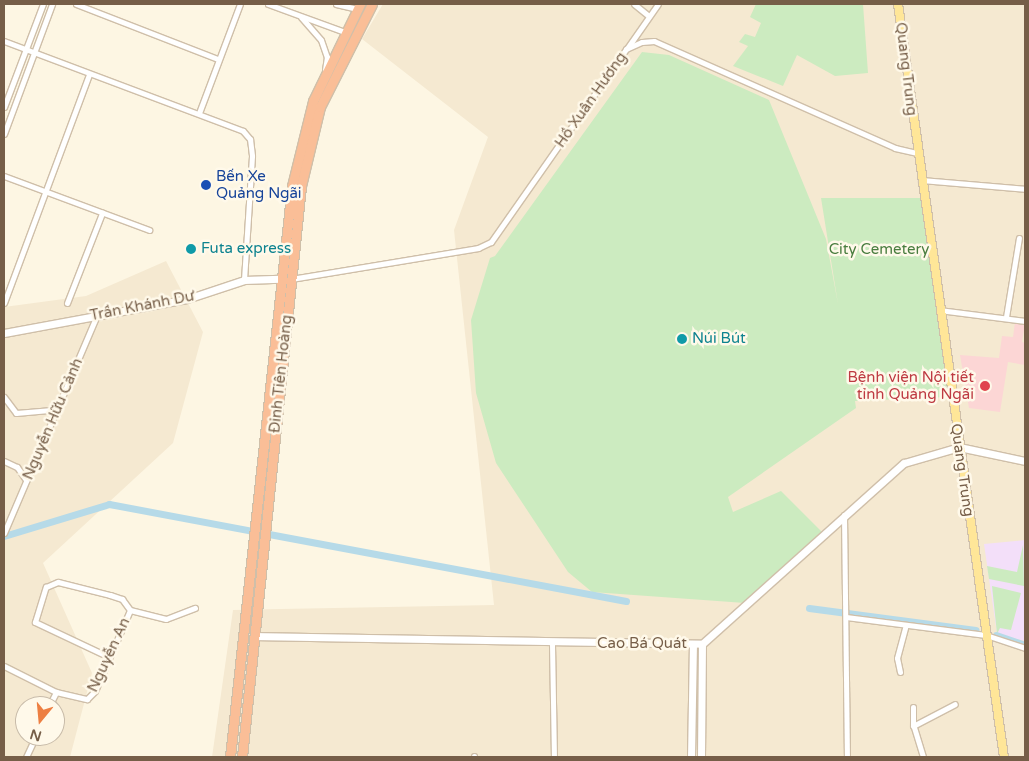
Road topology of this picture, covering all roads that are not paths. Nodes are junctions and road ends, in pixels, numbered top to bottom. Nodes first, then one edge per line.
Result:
1 (43, 4) edge
2 (52, 4) edge
3 (76, 4) edge
4 (240, 4) edge
5 (268, 4) edge
6 (336, 4) edge
7 (372, 4) edge
8 (634, 4) edge
9 (658, 4) edge
10 (898, 4) edge
11 (359, 6) edge
12 (298, 15) junction
13 (649, 16) junction
14 (345, 32) junction
15 (4, 41) edge
16 (626, 49) junction
17 (26, 50) junction
18 (33, 53) junction
19 (218, 59) junction
20 (325, 69) junction
21 (89, 74) junction
22 (4, 108) edge
23 (199, 112) junction
24 (4, 134) edge
25 (917, 153) junction
26 (4, 176) edge
27 (921, 180) junction
28 (1025, 189) edge
29 (45, 192) junction
30 (102, 213) junction
31 (148, 230) dead end
32 (1019, 238) dead end
33 (280, 279) junction
34 (291, 279) junction
35 (244, 280) junction
36 (4, 303) edge
37 (67, 303) dead end
38 (939, 310) junction
39 (96, 315) junction
40 (1006, 317) junction
41 (1025, 321) edge
42 (4, 333) edge
43 (4, 397) edge
44 (56, 413) junction
45 (958, 447) junction
46 (4, 461) edge
47 (1025, 461) edge
48 (26, 480) junction
49 (844, 515) junction
50 (261, 521) junction
51 (4, 533) edge
52 (259, 543) junction
53 (195, 608) dead end
54 (130, 610) junction
55 (846, 616) junction
56 (906, 625) junction
57 (986, 635) junction
58 (255, 636) junction
59 (552, 644) junction
60 (702, 644) junction
61 (693, 645) junction
62 (1025, 648) edge
63 (109, 657) junction
64 (5, 669) edge
65 (900, 672) dead end
66 (56, 692) junction
67 (54, 696) edge
68 (955, 704) dead end
69 (913, 706) dead end
70 (692, 708) junction
71 (701, 709) junction
72 (913, 726) junction
73 (230, 757) edge
74 (242, 757) edge
75 (554, 757) edge
76 (691, 757) edge
77 (701, 757) edge
78 (848, 757) edge
79 (923, 757) edge
80 (1004, 757) edge

1 - 17 street
2 - 18 street
3 - 19 street
4 - 19 street
5 - 12 street
6 - 11 street
7 - 34 highway, Đinh Tiên Hoàng
8 - 13 street
9 - 13 street
10 - 25 main road, Quang Trung
11 - 14 highway, Đinh Tiên Hoàng
12 - 14 street
12 - 20 street
13 - 16 street
14 - 20 highway, Đinh Tiên Hoàng
15 - 17 street
16 - 25 street, Hồ Xuân Hương
16 - 34 street, Hồ Xuân Hương
17 - 18 street
17 - 22 street
18 - 21 street
18 - 24 street
19 - 23 street
20 - 33 highway, Đinh Tiên Hoàng
21 - 23 street
21 - 29 street
23 - 35 street
25 - 27 main road, Quang Trung
26 - 29 street
27 - 28 street
27 - 38 main road, Quang Trung
29 - 30 street
29 - 36 street
30 - 31 street
30 - 37 street
32 - 40 street
33 - 34 highway
33 - 35 street, Trần Khánh Dư
33 - 50 highway, Đinh Tiên Hoàng
34 - 50 highway, Đinh Tiên Hoàng
35 - 39 street, Trần Khánh Dư
38 - 40 street
38 - 45 main road, Quang Trung
39 - 42 street, Trần Khánh Dư
39 - 44 street, Nguyễn Hữu Cảnh
40 - 41 street
43 - 44 street
44 - 48 street, Nguyễn Hữu Cảnh
45 - 47 street
45 - 49 street, Cao Bá Quát
45 - 57 main road, Quang Trung
46 - 48 street
48 - 51 street, Nguyễn Hữu Cảnh
49 - 55 street
49 - 60 street, Cao Bá Quát
50 - 52 highway, Đinh Tiên Hoàng
52 - 58 highway, Đinh Tiên Hoàng
52 - 73 highway, Đinh Tiên Hoàng
53 - 54 street
54 - 63 street, Nguyễn An
54 - 63 street
55 - 56 street
55 - 78 street
56 - 57 street
56 - 65 street
57 - 62 street
57 - 80 main road, Quang Trung
58 - 59 street, Cao Bá Quát
58 - 74 highway, Đinh Tiên Hoàng
59 - 61 street, Cao Bá Quát
59 - 75 street
60 - 61 street, Cao Bá Quát
60 - 71 street
61 - 70 street
63 - 66 street, Nguyễn An
64 - 66 street, Nguyễn An
66 - 67 street
68 - 72 street
69 - 72 street
70 - 71 street
70 - 76 street
71 - 77 street
72 - 79 street

